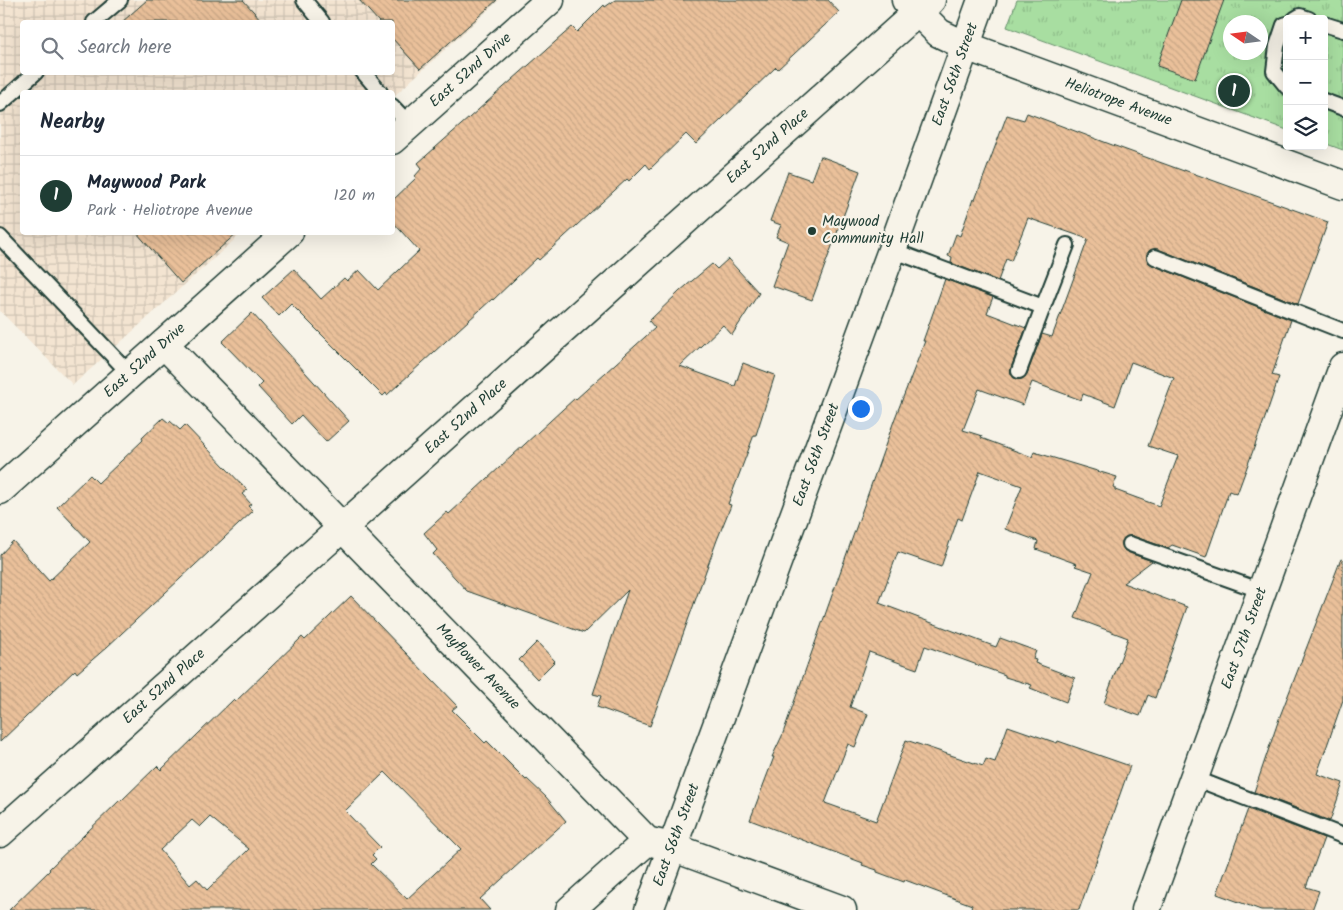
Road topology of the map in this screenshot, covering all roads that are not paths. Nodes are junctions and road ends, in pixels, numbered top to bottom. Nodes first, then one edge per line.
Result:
1 (120, 0) edge
2 (304, 0) edge
3 (550, 0) edge
4 (982, 0) edge
5 (918, 4) edge
6 (96, 20) edge
7 (320, 20) edge
8 (1328, 25) edge
9 (1283, 28) edge
10 (1343, 30) edge
11 (966, 46) junction
12 (33, 75) edge
13 (366, 75) edge
14 (1283, 82) edge
15 (378, 90) edge
16 (1328, 102) edge
17 (0, 104) edge
18 (1343, 108) edge
19 (398, 124) edge
20 (1343, 184) edge
21 (286, 235) edge
22 (0, 237) edge
23 (1067, 245) dead end
24 (892, 250) junction
25 (1155, 256) dead end
26 (1043, 307) junction
27 (1343, 331) edge
28 (164, 344) junction
29 (1343, 367) edge
30 (1019, 371) dead end
31 (130, 374) junction
32 (0, 490) edge
33 (342, 528) junction
34 (1130, 544) dead end
35 (1262, 591) junction
36 (1194, 778) junction
37 (0, 832) edge
38 (1343, 836) edge
39 (659, 844) junction
40 (570, 910) edge
41 (649, 910) edge
42 (842, 910) edge
43 (1146, 910) edge

1 - 6 lane
2 - 7 lane
3 - 19 street, East 52nd Drive
4 - 11 street, East 56th Street
5 - 11 street, Heliotrope Avenue
5 - 33 street, East 52nd Place
8 - 10 lane
9 - 14 lane
11 - 20 street, Heliotrope Avenue
11 - 24 street, East 56th Street
12 - 17 lane
13 - 15 lane
16 - 18 lane
21 - 28 street, East 52nd Drive
22 - 31 lane
23 - 26 lane
24 - 26 lane
24 - 39 street, East 56th Street
25 - 27 lane
26 - 30 lane
28 - 31 street, East 52nd Drive
28 - 33 street, Mayflower Avenue
29 - 35 street, East 57th Street
31 - 32 street, East 52nd Drive
33 - 37 street, East 52nd Place
33 - 39 street, Mayflower Avenue
34 - 35 lane
35 - 36 street, East 57th Street
36 - 38 lane
36 - 43 street, East 57th Street
39 - 40 street
39 - 41 street, East 56th Street
39 - 42 street, Mayflower Avenue

